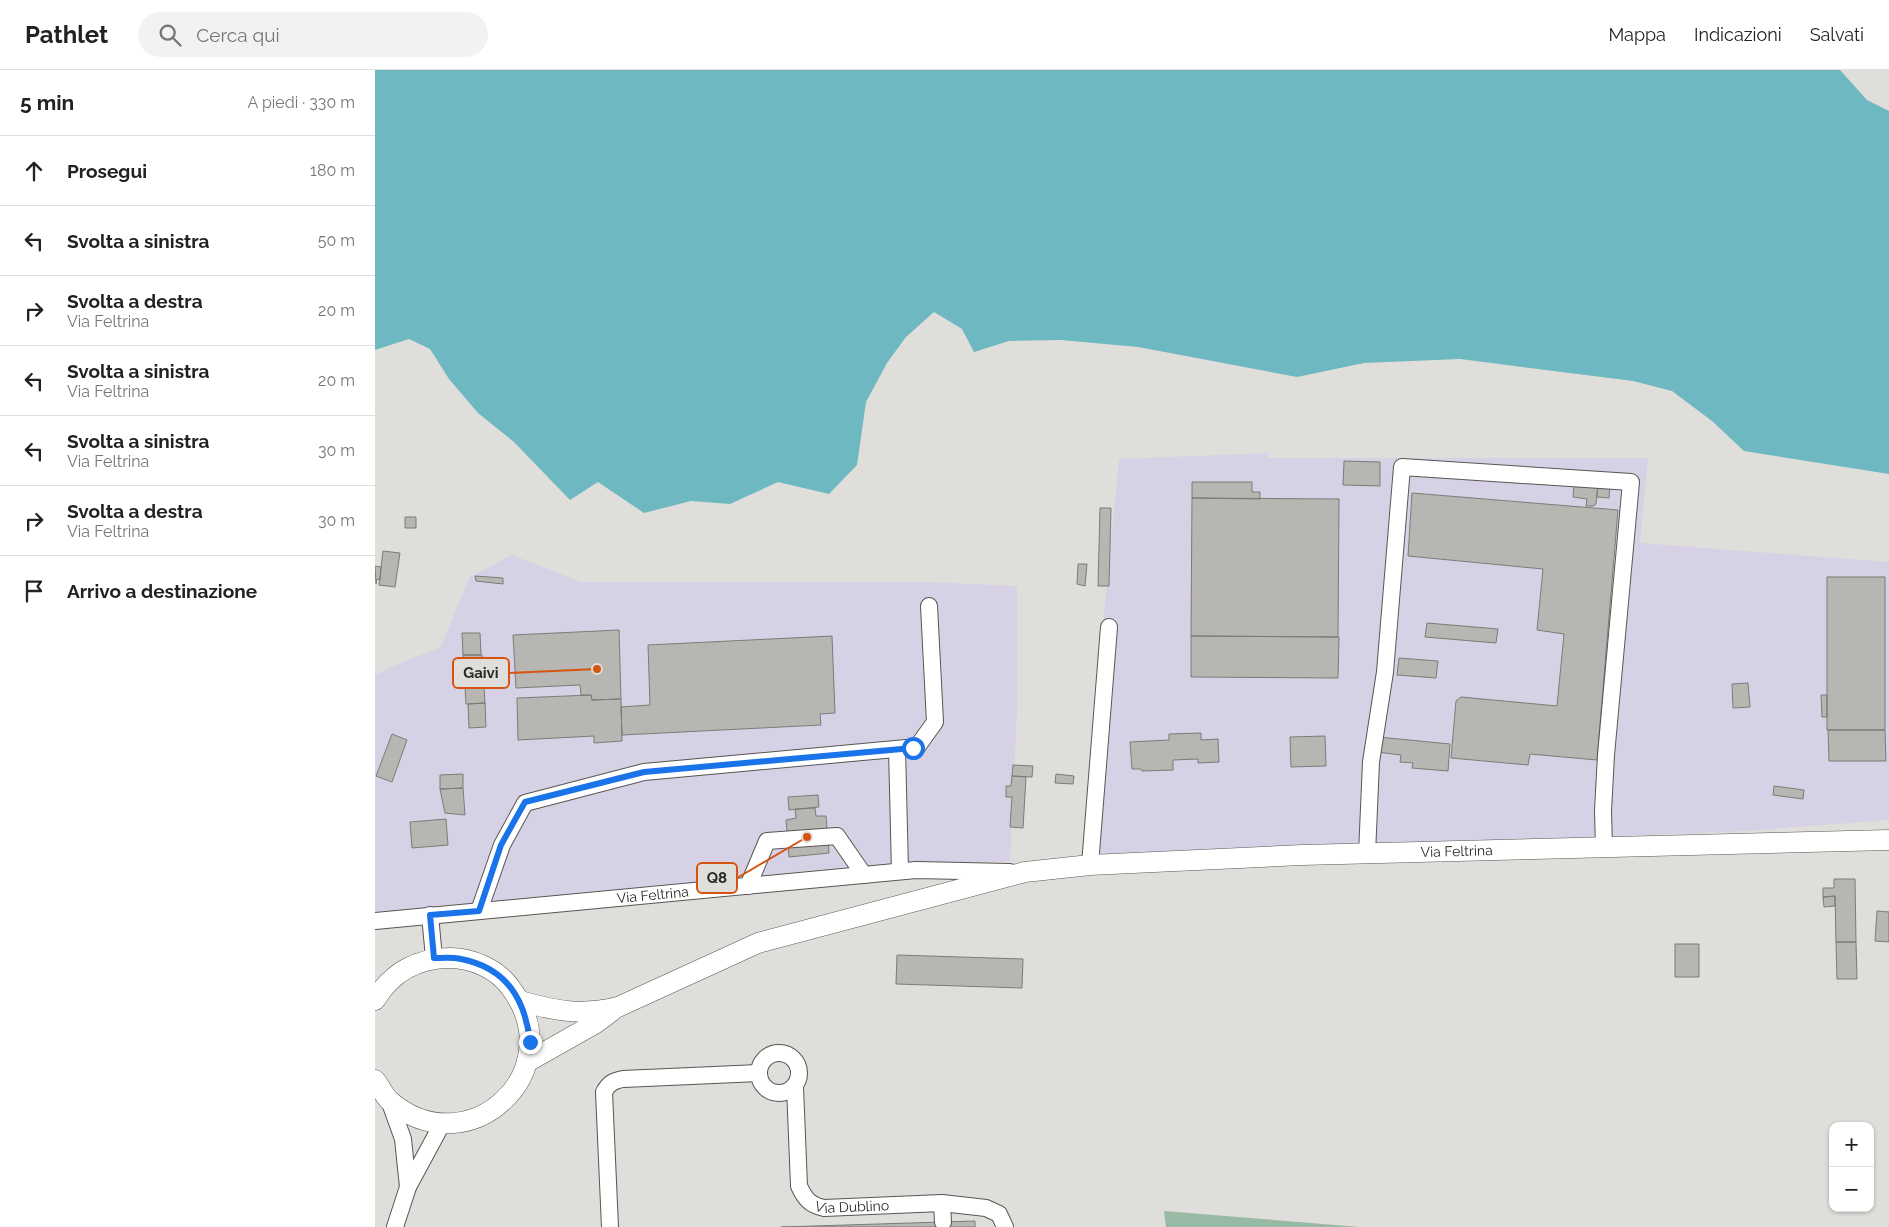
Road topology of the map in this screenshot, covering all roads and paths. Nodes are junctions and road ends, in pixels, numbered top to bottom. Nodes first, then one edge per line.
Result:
1 (929, 606) dead end
2 (1109, 628) dead end
3 (897, 749) junction
4 (1889, 840) edge
5 (1604, 848) junction
6 (1367, 854) junction
7 (1090, 865) junction
8 (900, 871) junction
9 (1025, 872) junction
10 (864, 875) junction
11 (748, 886) junction
12 (479, 911) junction
13 (430, 915) junction
14 (375, 921) edge
15 (434, 958) junction
16 (375, 1000) edge
17 (520, 1001) junction
18 (618, 1007) junction
19 (527, 1062) junction
20 (759, 1073) junction
21 (375, 1080) edge
22 (795, 1087) junction
23 (389, 1100) junction
24 (442, 1124) junction
25 (408, 1187) junction
26 (941, 1203) junction
27 (943, 1222) dead end
28 (395, 1227) edge
29 (610, 1227) edge
30 (1005, 1227) edge

1 - 3 street
2 - 7 street
3 - 8 street
3 - 12 street
4 - 5 main road, Via Feltrina
5 - 6 main road, Via Feltrina
5 - 6 street
6 - 7 main road, Via Feltrina
7 - 9 main road, Via Feltrina
8 - 9 street, Via Feltrina
8 - 10 street, Via Feltrina
9 - 18 main road, Via Feltrina
10 - 11 street, Via Feltrina
10 - 11 street
11 - 12 street, Via Feltrina
12 - 13 street, Via Feltrina
13 - 14 street, Via Feltrina
13 - 15 street
15 - 16 main road
15 - 17 main road
17 - 18 main road, Via Feltrina
17 - 19 main road
18 - 19 main road, Via Feltrina
19 - 24 main road
20 - 22 street
20 - 22 street
20 - 29 street
21 - 23 main road
22 - 26 street, Via Dublino
23 - 24 main road
23 - 25 street
24 - 25 street
25 - 28 street
26 - 27 street
26 - 30 street, Via Dublino

